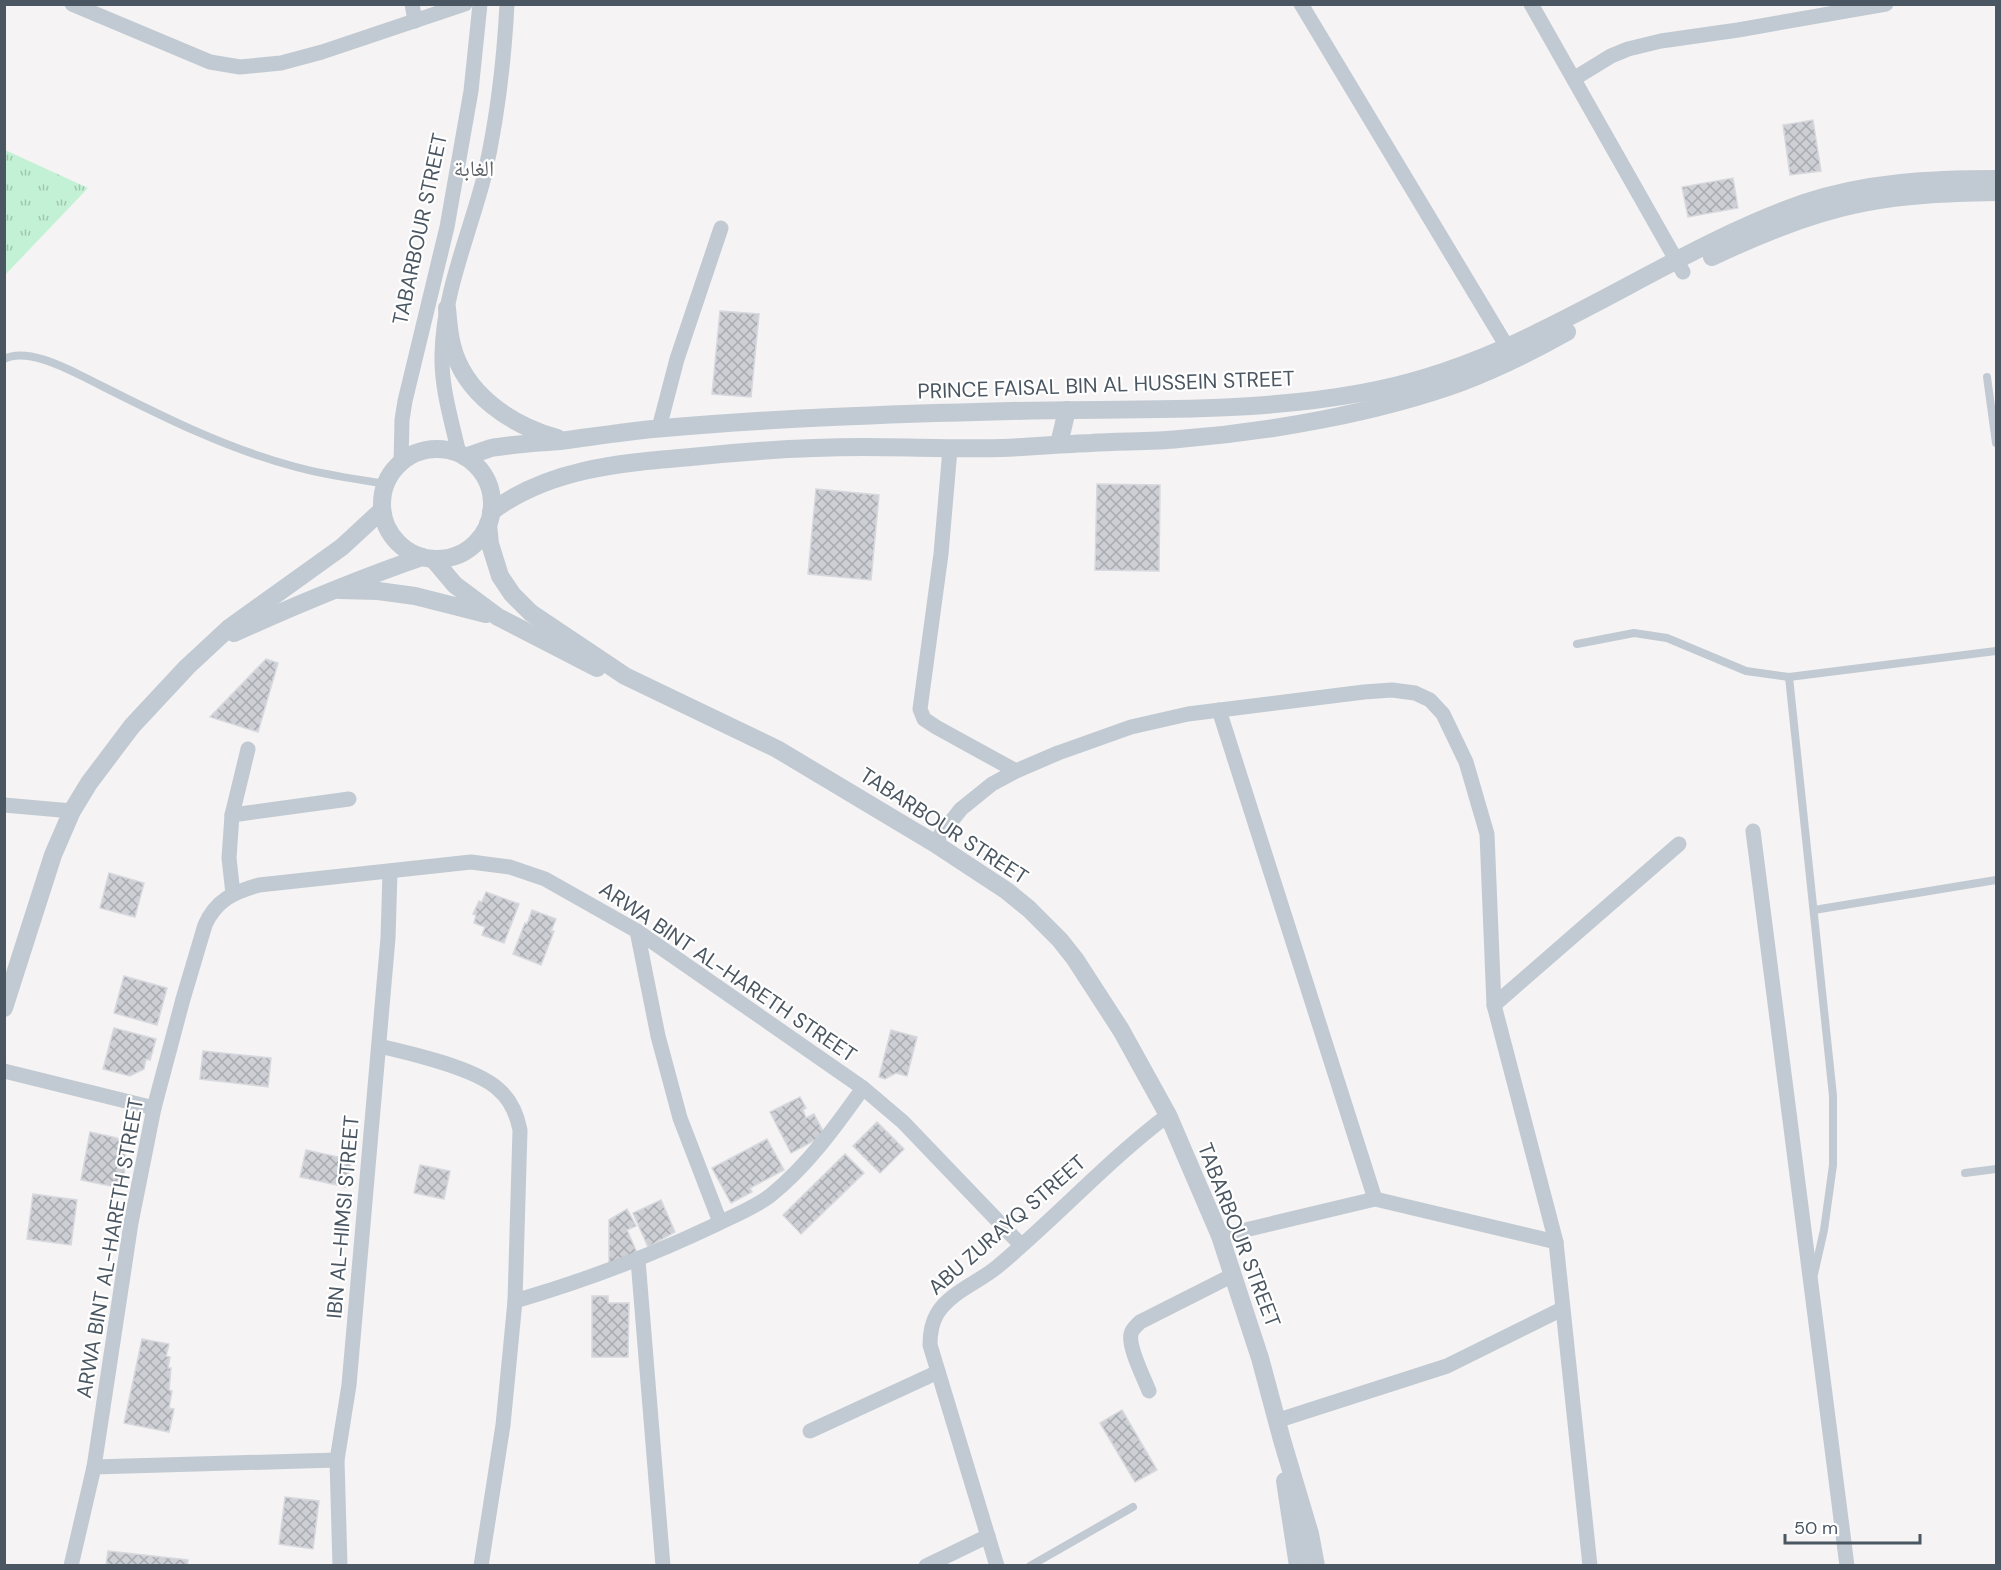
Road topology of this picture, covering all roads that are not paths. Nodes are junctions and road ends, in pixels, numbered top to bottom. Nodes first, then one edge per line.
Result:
1 (72, 4) edge
2 (412, 4) edge
3 (465, 4) edge
4 (480, 4) edge
5 (507, 4) edge
6 (1301, 4) edge
7 (1531, 4) edge
8 (1886, 4) edge
9 (415, 21) junction
10 (1575, 78) junction
11 (1996, 179) edge
12 (1996, 192) edge
13 (721, 228) dead end
14 (1680, 267) junction
15 (447, 308) junction
16 (4, 347) edge
17 (13, 354) junction
18 (1512, 354) junction
19 (4, 359) edge
20 (1987, 377) dead end
21 (1067, 410) junction
22 (659, 429) junction
23 (564, 440) junction
24 (1996, 443) edge
25 (1059, 444) junction
26 (950, 449) junction
27 (462, 456) junction
28 (401, 463) junction
29 (386, 484) junction
30 (382, 510) junction
31 (489, 518) junction
32 (427, 558) junction
33 (332, 590) junction
34 (498, 617) junction
35 (218, 638) junction
36 (1577, 644) dead end
37 (1996, 651) edge
38 (625, 676) junction
39 (1790, 677) junction
40 (1219, 710) junction
41 (248, 749) dead end
42 (1016, 771) junction
43 (349, 799) dead end
44 (4, 805) edge
45 (72, 811) junction
46 (232, 815) junction
47 (1753, 831) dead end
48 (934, 843) junction
49 (1679, 844) dead end
50 (390, 872) junction
51 (1996, 880) edge
52 (232, 894) junction
53 (1814, 910) junction
54 (637, 931) junction
55 (1494, 1005) junction
56 (4, 1008) edge
57 (379, 1046) junction
58 (4, 1071) edge
59 (863, 1088) junction
60 (154, 1108) junction
61 (1168, 1115) junction
62 (1996, 1169) edge
63 (1965, 1173) dead end
64 (1375, 1199) junction
65 (720, 1222) junction
66 (1220, 1236) junction
67 (1556, 1242) junction
68 (1021, 1245) junction
69 (638, 1260) junction
70 (1233, 1275) junction
71 (1812, 1284) junction
72 (515, 1301) junction
73 (1562, 1309) junction
74 (938, 1372) junction
75 (1149, 1391) dead end
76 (1276, 1421) junction
77 (810, 1431) dead end
78 (1282, 1440) junction
79 (337, 1460) junction
80 (94, 1467) junction
81 (1133, 1507) dead end
82 (988, 1536) junction
83 (71, 1566) edge
84 (340, 1566) edge
85 (481, 1566) edge
86 (663, 1566) edge
87 (926, 1566) edge
88 (997, 1566) edge
89 (1030, 1566) edge
90 (1298, 1566) edge
91 (1316, 1566) edge
92 (1590, 1566) edge
93 (1847, 1566) edge

1 - 9 street
2 - 9 street
3 - 9 street
4 - 28 street, TABARBOUR STREET
5 - 15 street, TABARBOUR STREET
6 - 18 street
7 - 10 street
8 - 10 street
10 - 14 street
11 - 14 street, PRINCE FAISAL BIN AL HUSSEIN STREET
12 - 14 street, PRINCE FAISAL BIN AL HUSSEIN STREET
13 - 22 street
14 - 18 street, PRINCE FAISAL BIN AL HUSSEIN STREET
15 - 23 street
15 - 27 street, TABARBOUR STREET
16 - 17 lane
17 - 19 lane
17 - 29 lane
18 - 21 street, PRINCE FAISAL BIN AL HUSSEIN STREET
18 - 25 street, PRINCE FAISAL BIN AL HUSSEIN STREET
20 - 24 lane
21 - 22 street, PRINCE FAISAL BIN AL HUSSEIN STREET
21 - 25 street
22 - 23 street, PRINCE FAISAL BIN AL HUSSEIN STREET
23 - 27 street, PRINCE FAISAL BIN AL HUSSEIN STREET
25 - 26 street, PRINCE FAISAL BIN AL HUSSEIN STREET
26 - 31 street, PRINCE FAISAL BIN AL HUSSEIN STREET
26 - 42 street
27 - 28 street
27 - 31 street
28 - 29 street
29 - 30 street
30 - 32 street
30 - 35 street
31 - 32 street
31 - 38 street, TABARBOUR STREET
32 - 33 street
32 - 34 street, TABARBOUR STREET
33 - 34 street
33 - 35 street
34 - 38 street, TABARBOUR STREET
35 - 45 street
36 - 39 lane
37 - 39 lane
38 - 48 street, TABARBOUR STREET
39 - 53 lane
40 - 42 street
40 - 55 street
40 - 64 street
41 - 46 street
42 - 48 street
43 - 46 street
44 - 45 street
45 - 56 street
46 - 52 street
47 - 71 street
48 - 61 street, TABARBOUR STREET
49 - 55 street
50 - 52 street, ARWA BINT AL-HARETH STREET
50 - 54 street, ARWA BINT AL-HARETH STREET
50 - 57 street, IBN AL-HIMSI STREET
51 - 53 lane
52 - 60 street, ARWA BINT AL-HARETH STREET
53 - 71 lane
54 - 59 street, ARWA BINT AL-HARETH STREET
54 - 65 street
55 - 67 street
57 - 72 street
57 - 79 street, IBN AL-HIMSI STREET
58 - 60 street
59 - 65 street, ARWA BINT AL-HARETH STREET
59 - 68 street, ARWA BINT AL-HARETH STREET
60 - 80 street, ARWA BINT AL-HARETH STREET
61 - 66 street, TABARBOUR STREET
61 - 68 street, ABU ZURAYQ STREET
62 - 63 lane
64 - 66 street
64 - 67 street
65 - 69 street, ARWA BINT AL-HARETH STREET
66 - 70 street, TABARBOUR STREET
67 - 73 street
68 - 74 street, ABU ZURAYQ STREET
69 - 72 street, ARWA BINT AL-HARETH STREET
69 - 86 street
70 - 75 street
70 - 76 street, TABARBOUR STREET
71 - 93 street
72 - 85 street
73 - 76 street
73 - 92 street
74 - 77 street
74 - 82 street, ABU ZURAYQ STREET
76 - 78 street, TABARBOUR STREET
78 - 90 street, TABARBOUR STREET
78 - 91 street, TABARBOUR STREET
79 - 80 street
79 - 84 street, IBN AL-HIMSI STREET
80 - 83 street, ARWA BINT AL-HARETH STREET
81 - 89 lane
82 - 87 street
82 - 88 street, ABU ZURAYQ STREET

